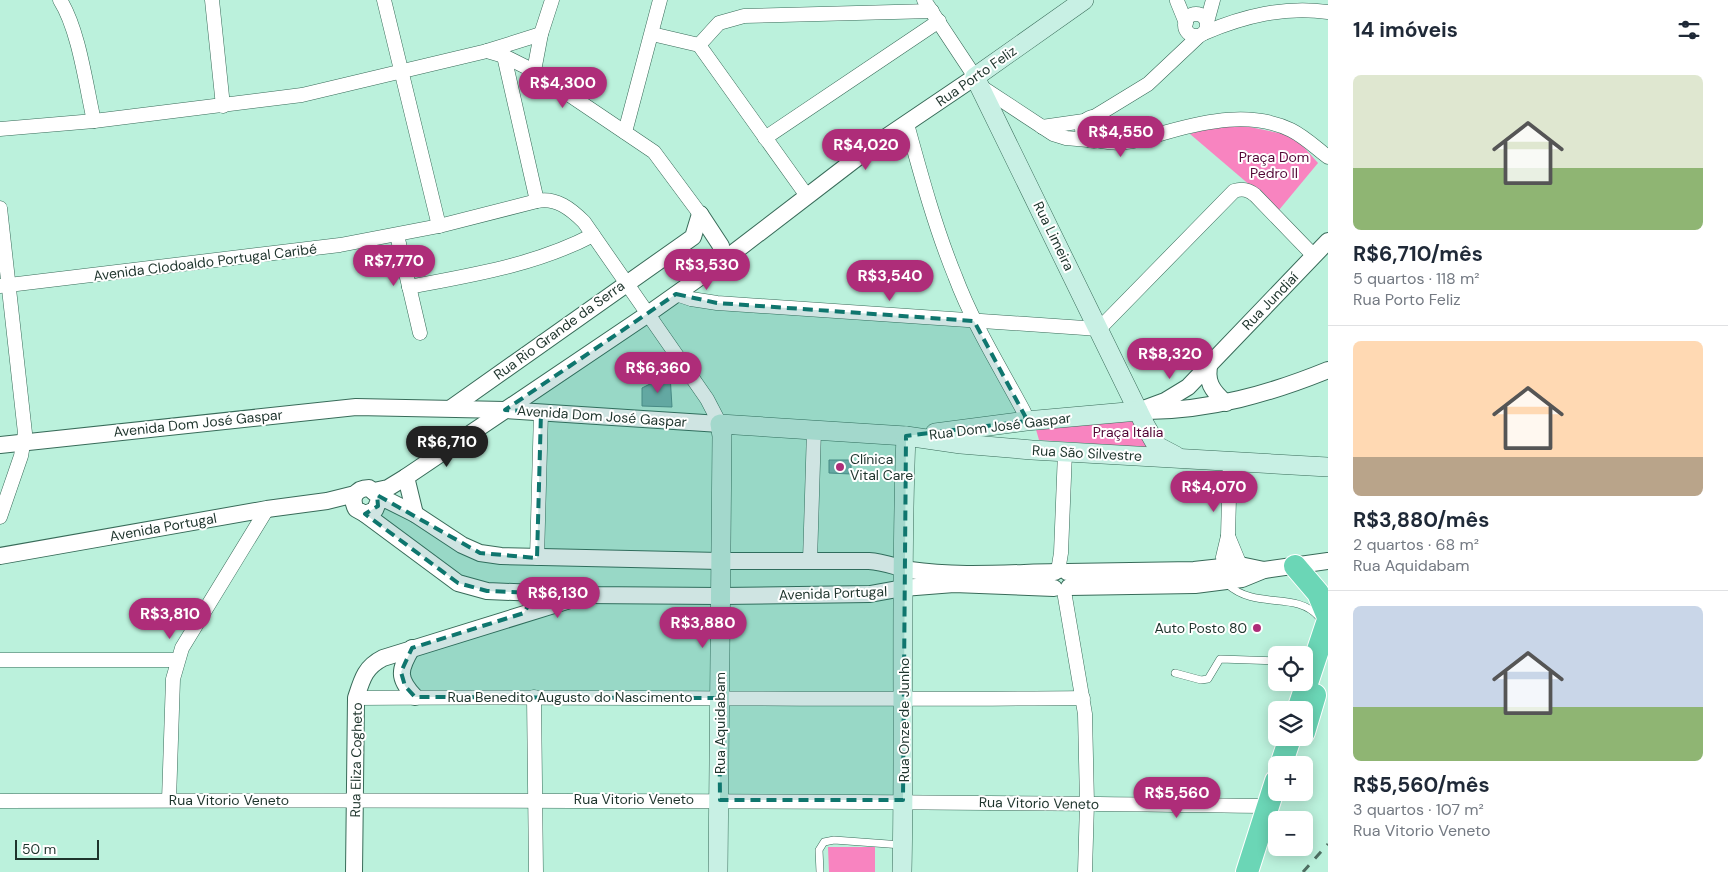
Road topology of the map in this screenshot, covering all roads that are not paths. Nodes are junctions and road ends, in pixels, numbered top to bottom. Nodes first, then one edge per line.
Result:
1 (212, 0) edge
2 (384, 0) edge
3 (552, 0) edge
4 (660, 0) edge
5 (1084, 0) edge
6 (1177, 0) edge
7 (1209, 0) edge
8 (1214, 0) edge
9 (64, 3) edge
10 (931, 11) edge
11 (1328, 12) edge
12 (1196, 25) junction
13 (541, 34) junction
14 (652, 34) junction
15 (700, 45) junction
16 (487, 51) junction
17 (504, 56) junction
18 (534, 71) junction
19 (401, 73) junction
20 (977, 81) junction
21 (1115, 105) junction
22 (223, 106) junction
23 (1089, 119) junction
24 (94, 121) junction
25 (907, 124) junction
26 (1042, 127) junction
27 (0, 129) edge
28 (625, 132) junction
29 (1100, 134) junction
30 (765, 138) junction
31 (1328, 157) edge
32 (807, 196) junction
33 (537, 200) junction
34 (0, 208) edge
35 (700, 214) junction
36 (439, 226) junction
37 (397, 235) junction
38 (594, 235) junction
39 (693, 237) junction
40 (1328, 241) edge
41 (719, 243) junction
42 (743, 246) junction
43 (1314, 256) junction
44 (720, 262) junction
45 (626, 282) junction
46 (5, 285) edge
47 (409, 287) junction
48 (676, 294) junction
49 (648, 314) junction
50 (974, 321) junction
51 (1099, 329) junction
52 (420, 333) dead end
53 (1210, 362) junction
54 (1328, 370) edge
55 (1226, 402) junction
56 (451, 408) junction
57 (505, 410) junction
58 (1138, 411) junction
59 (541, 412) junction
60 (1026, 421) junction
61 (720, 424) junction
62 (814, 430) junction
63 (906, 436) junction
64 (24, 442) junction
65 (0, 444) edge
66 (1032, 450) junction
67 (1153, 451) junction
68 (1065, 452) junction
69 (1230, 460) junction
70 (1328, 467) edge
71 (406, 477) junction
72 (375, 493) junction
73 (358, 506) junction
74 (267, 508) junction
75 (415, 514) junction
76 (0, 516) edge
77 (1228, 536) junction
78 (0, 556) edge
79 (537, 558) junction
80 (720, 561) junction
81 (810, 561) junction
82 (1328, 561) edge
83 (1295, 566) junction
84 (903, 568) junction
85 (1241, 572) junction
86 (1224, 574) junction
87 (1061, 579) junction
88 (903, 588) junction
89 (531, 593) junction
90 (584, 596) junction
91 (720, 596) junction
92 (524, 613) junction
93 (1327, 621) edge
94 (412, 648) junction
95 (0, 660) edge
96 (177, 660) junction
97 (1315, 660) edge
98 (1268, 661) edge
99 (1175, 673) dead end
100 (534, 697) junction
101 (356, 698) junction
102 (415, 698) junction
103 (720, 698) junction
104 (1083, 698) junction
105 (904, 700) junction
106 (1301, 701) edge
107 (1309, 701) edge
108 (536, 799) junction
109 (169, 800) junction
110 (355, 800) junction
111 (720, 800) junction
112 (903, 800) junction
113 (0, 801) edge
114 (1087, 803) junction
115 (1277, 810) edge
116 (902, 845) junction
117 (354, 872) edge
118 (536, 872) edge
119 (718, 872) edge
120 (820, 872) edge
121 (902, 872) edge
122 (1085, 872) edge
123 (1247, 872) edge
124 (1260, 872) edge

1 - 22 street
2 - 19 street
3 - 13 street
4 - 14 street
5 - 20 main road, Rua Porto Feliz
6 - 12 street
7 - 12 street
8 - 12 street
9 - 24 street
10 - 15 street
10 - 20 street, Rua Limeira
10 - 30 street
11 - 12 street
12 - 21 street
13 - 16 street
13 - 18 street
14 - 15 street
14 - 28 street
15 - 30 street
16 - 17 street
16 - 19 street
17 - 18 street
17 - 33 street
18 - 28 street
19 - 22 street
19 - 36 street
20 - 25 street, Rua Porto Feliz
20 - 26 street
20 - 51 main road, Rua Limeira
21 - 23 street
21 - 29 street
22 - 24 street
23 - 26 street
23 - 29 street
23 - 29 street
24 - 27 street
25 - 32 street, Rua Porto Feliz
25 - 50 street
26 - 29 street
28 - 35 street
29 - 31 street
30 - 32 street
32 - 42 street, Rua Porto Feliz
33 - 36 street, Avenida Clodoaldo Portugal Caribé
33 - 38 street
34 - 46 street
35 - 39 street
35 - 41 street
36 - 37 street, Avenida Clodoaldo Portugal Caribé
37 - 46 street, Avenida Clodoaldo Portugal Caribé
37 - 47 street
38 - 45 street
38 - 47 street
39 - 41 street
39 - 45 street, Rua Rio Grande da Serra
40 - 43 street, Rua Jundiaí
41 - 42 street
41 - 44 street
42 - 44 street, Rua Porto Feliz
43 - 51 street
43 - 53 street, Rua Jundiaí
44 - 48 street, Rua Porto Feliz
45 - 49 street
45 - 56 street, Rua Rio Grande da Serra
46 - 64 street
47 - 52 street
48 - 49 street, Rua Porto Feliz
48 - 50 street
49 - 57 street, Rua Porto Feliz
49 - 61 street
50 - 51 street
50 - 60 street
51 - 58 main road, Rua Limeira
53 - 55 street
53 - 58 street, Rua Jundiaí
54 - 55 street, Rua Dom José Gaspar
55 - 58 street, Rua Dom José Gaspar
56 - 57 street, Avenida Dom José Gaspar
56 - 64 street, Avenida Dom José Gaspar
57 - 59 street, Avenida Dom José Gaspar
57 - 71 street, Rua Porto Feliz
58 - 60 main road, Rua Dom José Gaspar
58 - 67 main road, Rua Limeira
59 - 61 street, Avenida Dom José Gaspar
59 - 79 street
60 - 63 main road, Rua Dom José Gaspar
60 - 66 main road
61 - 62 main road, Avenida Dom José Gaspar
61 - 80 main road, Rua Aquidabam
62 - 63 main road, Avenida Dom José Gaspar
62 - 81 street
63 - 66 main road, Rua São Silvestre
63 - 84 main road, Rua Onze de Junho
64 - 65 street, Avenida Dom José Gaspar
64 - 76 street
66 - 68 main road, Rua São Silvestre
67 - 68 main road, Rua São Silvestre
67 - 69 main road, Rua São Silvestre
68 - 87 street
69 - 70 main road, Rua São Silvestre
69 - 77 street
71 - 72 street, Rua Porto Feliz
71 - 75 street
72 - 73 street, Rua Porto Feliz
72 - 73 street
72 - 75 street, Avenida Portugal
73 - 74 street, Avenida Portugal
73 - 89 street, Avenida Portugal
74 - 78 street, Avenida Portugal
74 - 96 street
75 - 79 street, Avenida Portugal
77 - 85 street
77 - 86 street
79 - 80 street, Avenida Portugal
80 - 81 street, Avenida Portugal
80 - 91 main road, Rua Aquidabam
81 - 84 street, Avenida Portugal
82 - 83 street, Avenida Portugal
83 - 85 street, Avenida Portugal
83 - 93 highway
84 - 87 street, Avenida Portugal
84 - 88 main road, Rua Onze de Junho
85 - 86 street, Avenida Portugal
86 - 87 street, Avenida Portugal
86 - 93 lane
87 - 88 street, Avenida Portugal
87 - 104 street
88 - 91 street, Avenida Portugal
88 - 105 main road, Rua Onze de Junho
89 - 90 street, Avenida Portugal
89 - 92 street
90 - 91 street, Avenida Portugal
90 - 92 street, Rua Eliza Cogheto
91 - 103 main road, Rua Aquidabam
92 - 94 street, Rua Eliza Cogheto
93 - 97 highway
94 - 101 street, Rua Eliza Cogheto
94 - 102 street
95 - 96 street
96 - 109 street
97 - 106 highway
97 - 107 highway
98 - 99 lane
100 - 102 street, Rua Benedito Augusto do Nascimento
100 - 103 street, Rua Benedito Augusto do Nascimento
100 - 108 street
101 - 102 street, Rua Benedito Augusto do Nascimento
101 - 110 street, Rua Eliza Cogheto
103 - 105 street, Rua Benedito Augusto do Nascimento
103 - 111 main road, Rua Aquidabam
104 - 105 street, Rua Benedito Augusto do Nascimento
104 - 114 street
105 - 112 main road, Rua Onze de Junho
108 - 110 street, Rua Vitorio Veneto
108 - 111 street, Rua Vitorio Veneto
108 - 118 street
109 - 110 street, Rua Vitorio Veneto
109 - 113 street, Rua Vitorio Veneto
110 - 117 street, Rua Eliza Cogheto
111 - 112 street, Rua Vitorio Veneto
111 - 119 main road, Rua Aquidabam
112 - 114 street, Rua Vitorio Veneto
112 - 116 main road, Rua Onze de Junho
114 - 115 street, Rua Vitorio Veneto
114 - 122 street
115 - 123 highway
115 - 124 highway
116 - 120 lane
116 - 121 main road, Rua Onze de Junho

